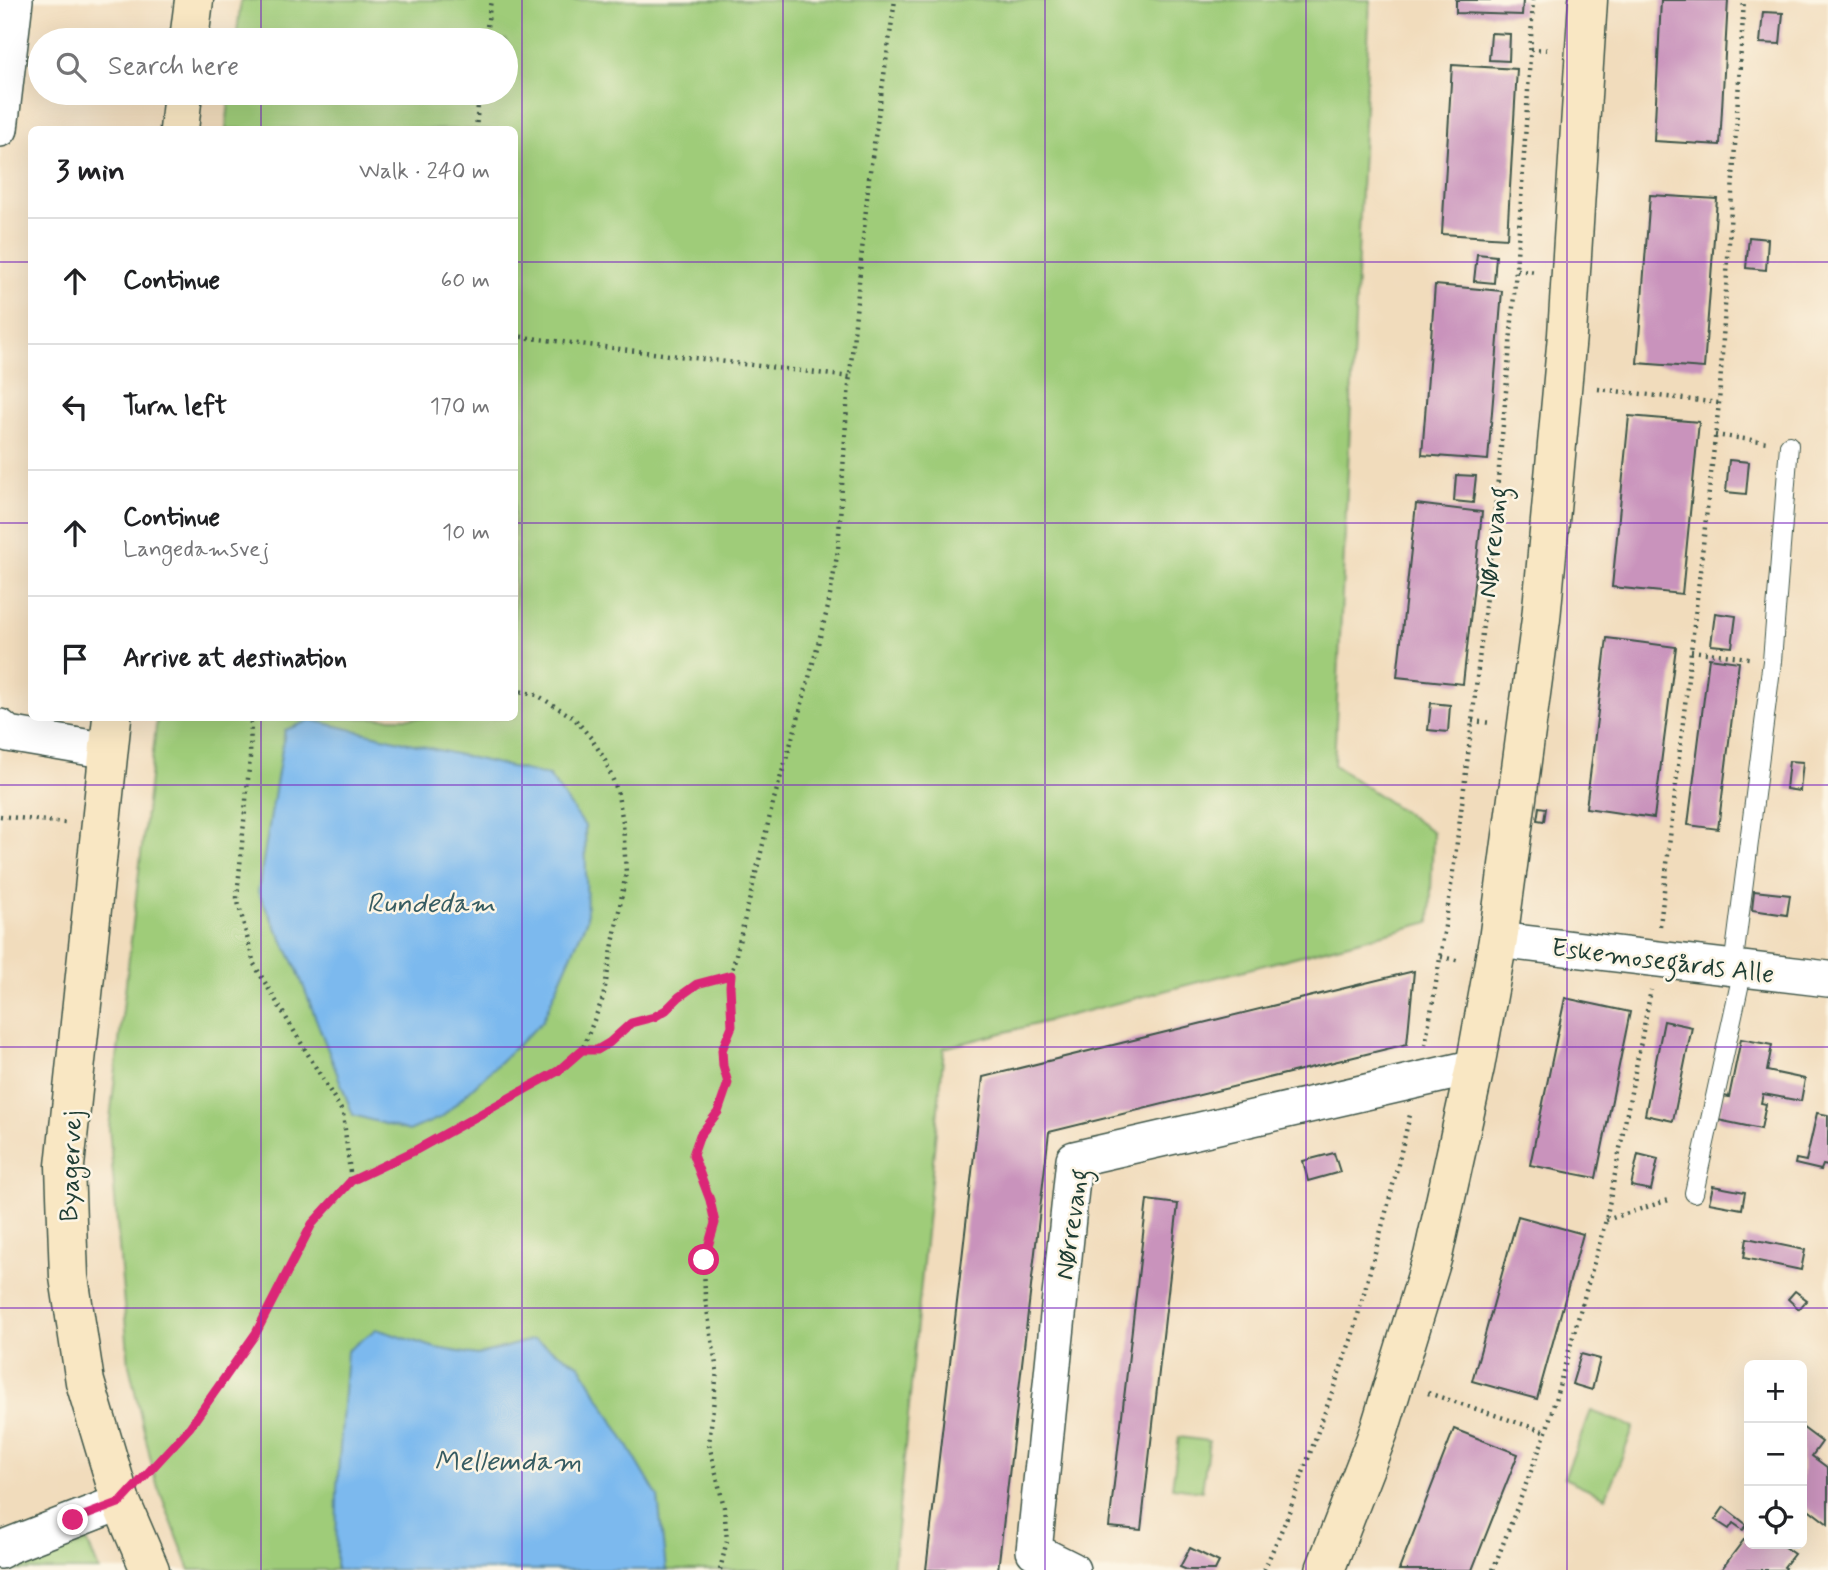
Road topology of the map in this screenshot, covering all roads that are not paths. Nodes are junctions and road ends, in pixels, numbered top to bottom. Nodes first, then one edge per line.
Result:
1 (15, 0) edge
2 (194, 0) edge
3 (1588, 0) edge
4 (191, 28) edge
5 (182, 105) edge
6 (1, 110) edge
7 (179, 126) edge
8 (1789, 445) road end
9 (0, 727) edge
10 (111, 734) edge
11 (1498, 940) junction
12 (1738, 969) junction
13 (1828, 979) edge
14 (1475, 1067) junction
15 (1694, 1193) road end
16 (121, 1502) junction
17 (0, 1551) edge
18 (150, 1570) edge
19 (1072, 1570) edge
20 (1325, 1570) edge

1 - 6 street
2 - 4 street
3 - 11 street, Nørrevang
5 - 7 street
8 - 12 lane
9 - 10 street, Byagervej
10 - 16 street, Byagervej
11 - 12 street, Eskemosegårds Alle
11 - 14 street, Nørrevang
12 - 13 street, Eskemosegårds Alle
12 - 15 lane
14 - 19 street, Nørrevang
14 - 20 street, Nørrevang
16 - 17 street
16 - 18 street, Byagervej

